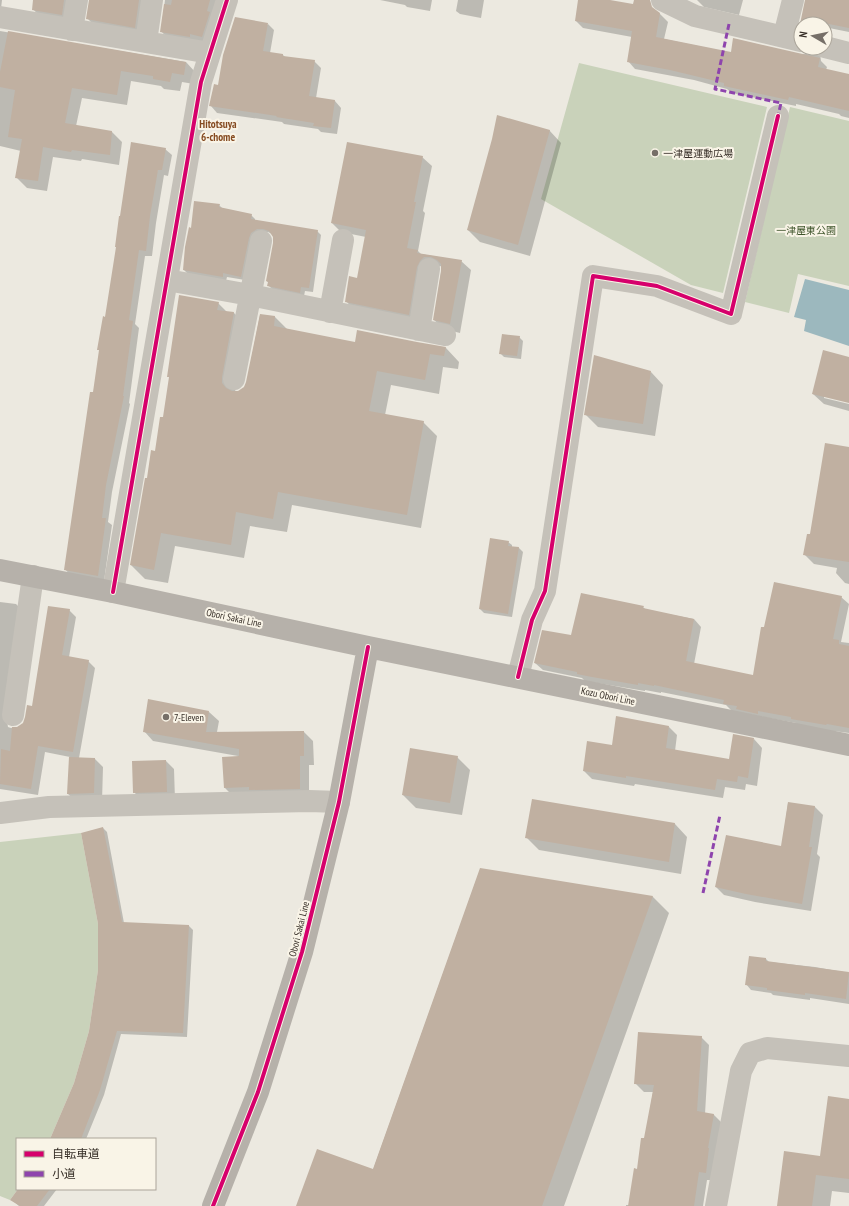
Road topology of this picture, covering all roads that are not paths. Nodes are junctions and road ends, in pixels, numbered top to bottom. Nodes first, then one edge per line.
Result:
1 (4, 0) edge
2 (77, 0) edge
3 (152, 0) edge
4 (227, 0) edge
5 (793, 0) edge
6 (672, 2) edge
7 (0, 18) edge
8 (72, 30) junction
9 (792, 39) edge
10 (146, 42) junction
11 (833, 49) edge
12 (210, 53) junction
13 (849, 53) edge
14 (778, 116) dead end
15 (343, 240) dead end
16 (261, 241) dead end
17 (429, 269) dead end
18 (167, 280) junction
19 (250, 295) junction
20 (330, 312) junction
21 (419, 330) junction
22 (445, 335) dead end
23 (234, 379) dead end
24 (0, 570) edge
25 (33, 576) junction
26 (113, 592) junction
27 (368, 647) junction
28 (518, 677) junction
29 (13, 715) dead end
30 (849, 745) edge
31 (339, 802) junction
32 (0, 813) edge
33 (849, 1056) edge
34 (213, 1206) edge
35 (716, 1206) edge

1 - 7 street
2 - 8 street
3 - 10 street
4 - 12 street
5 - 9 street
6 - 9 street
7 - 8 street
8 - 10 street
10 - 12 street
11 - 13 street
12 - 18 street
14 - 28 street
15 - 20 street
16 - 19 street
17 - 21 street
18 - 19 street
18 - 26 street
19 - 20 street
19 - 23 street
20 - 21 street
21 - 22 street
24 - 25 main road, Obori Sakai Line
25 - 26 main road, Obori Sakai Line
25 - 29 street
26 - 27 main road, Obori Sakai Line
27 - 28 main road, Kozu Obori Line
27 - 31 main road, Obori Sakai Line
28 - 30 main road, Kozu Obori Line
31 - 32 street
31 - 34 main road, Obori Sakai Line
33 - 35 street

